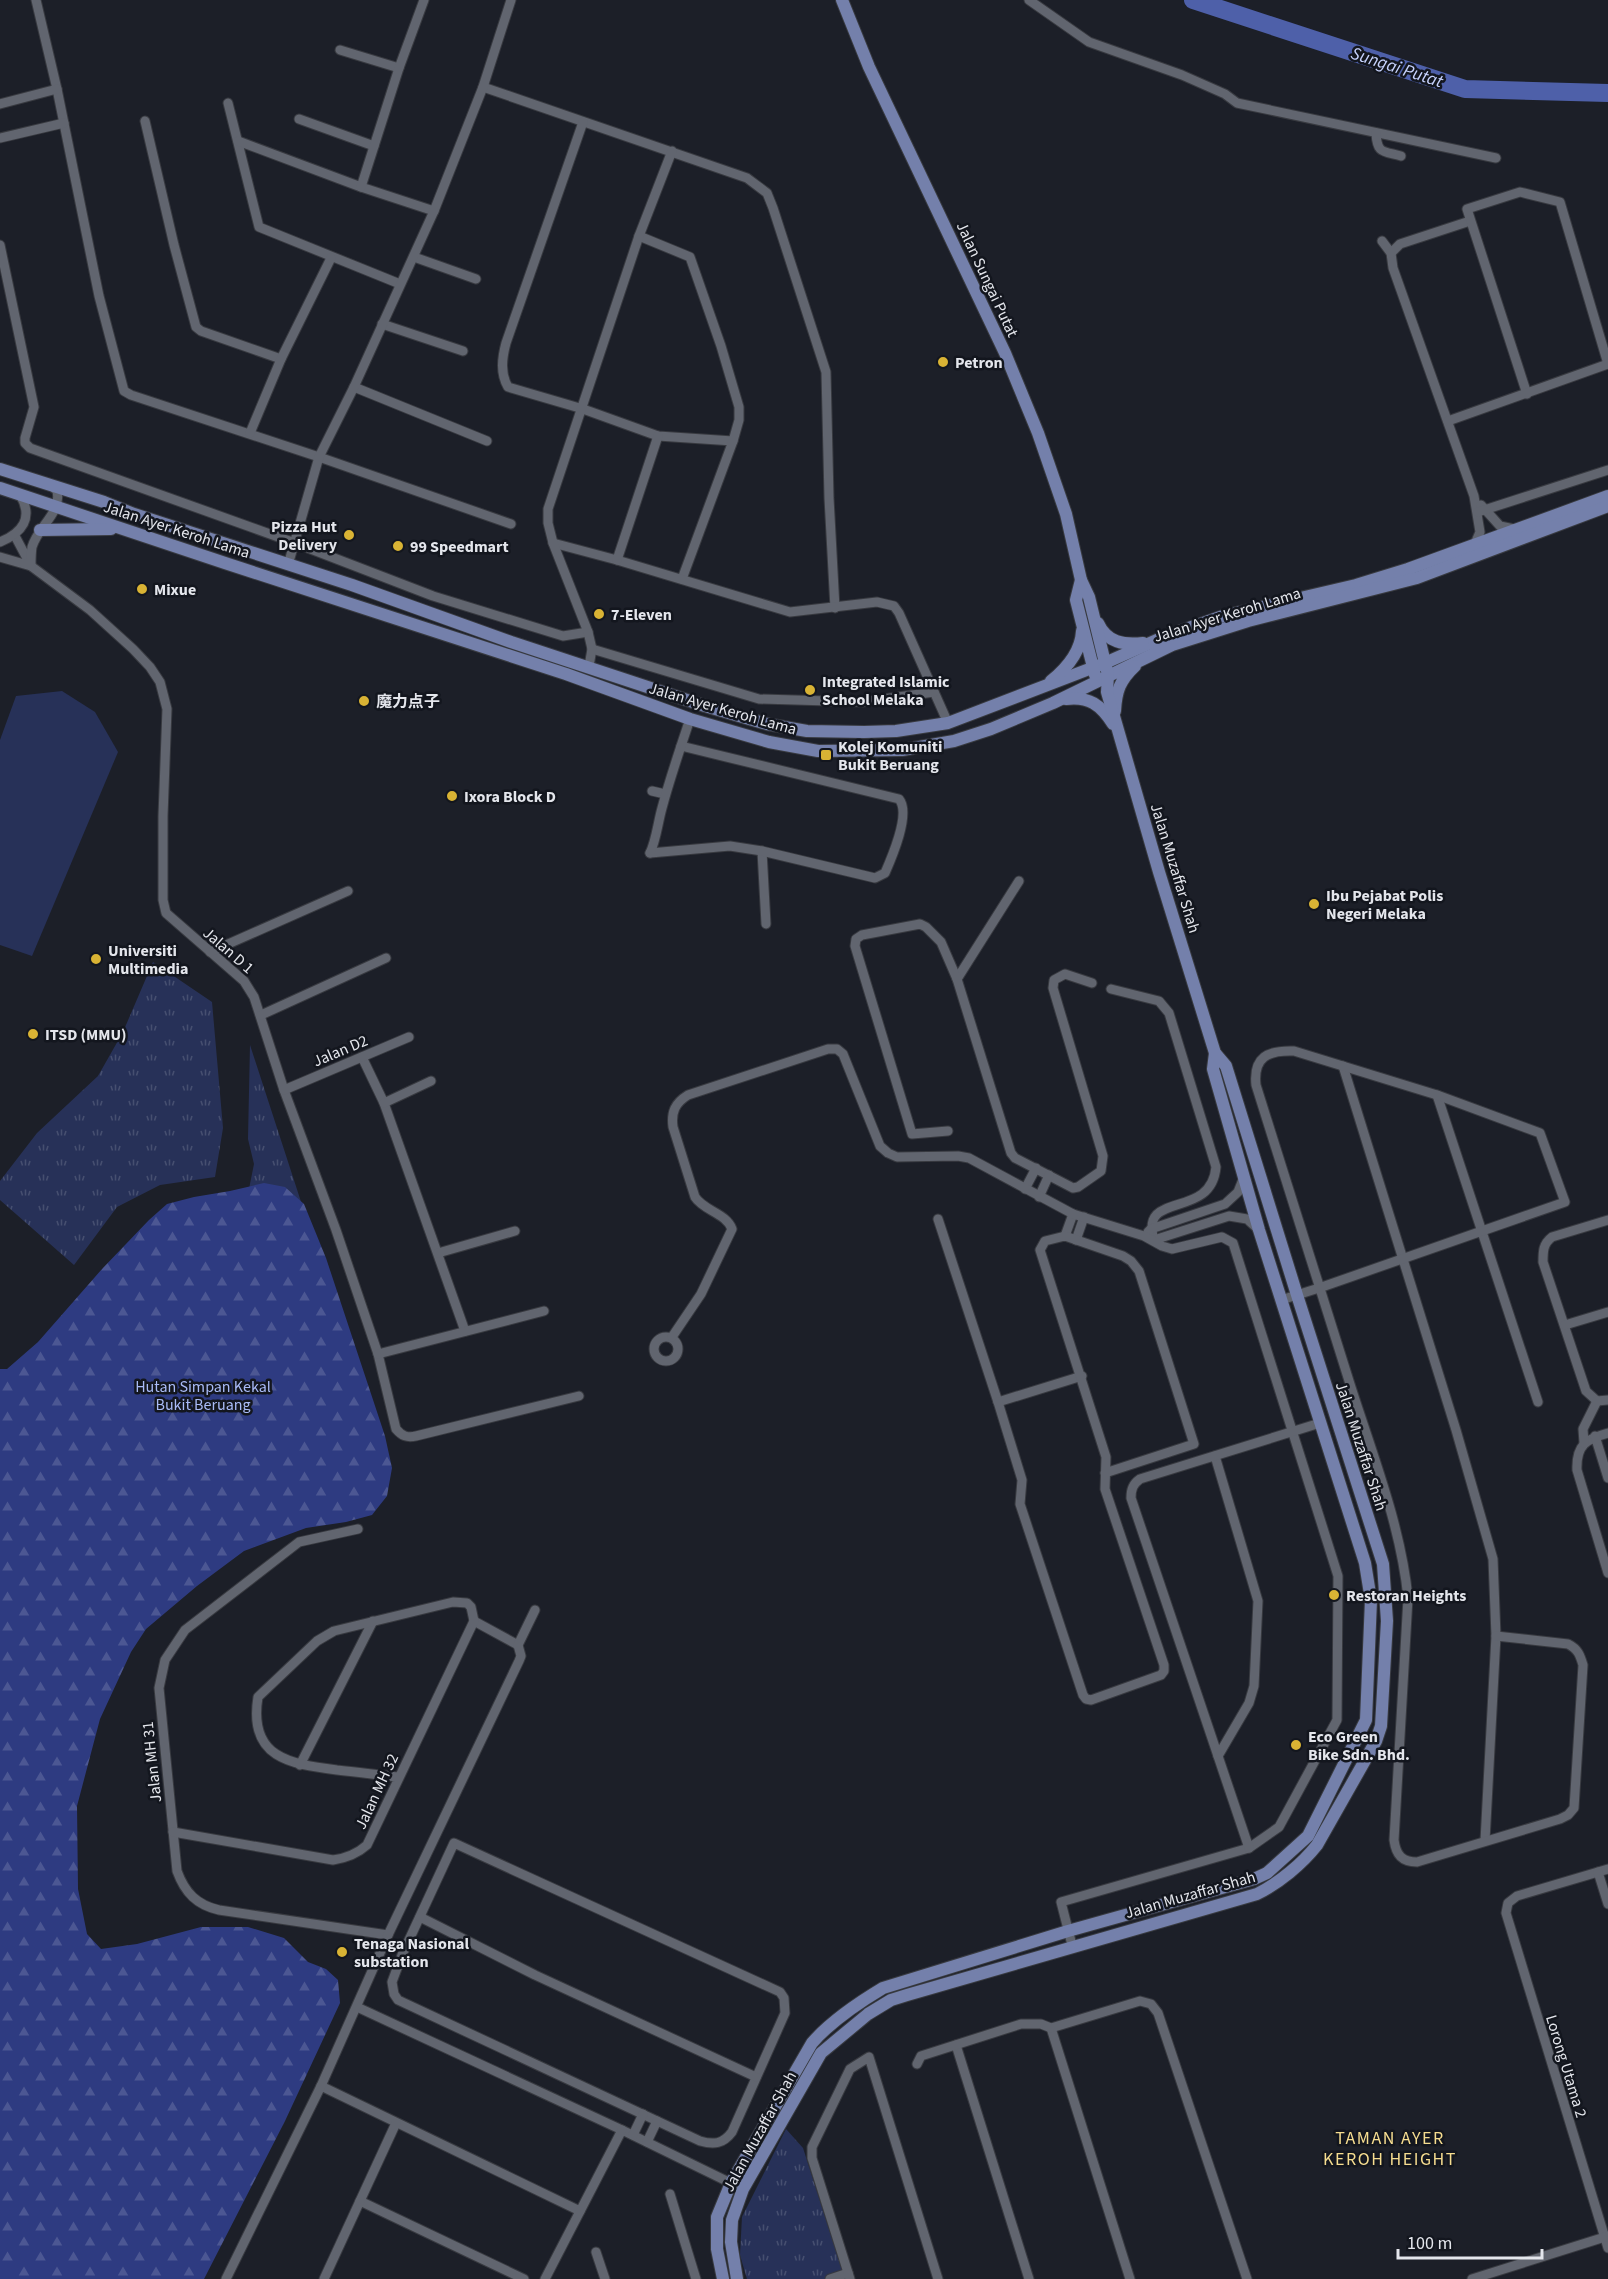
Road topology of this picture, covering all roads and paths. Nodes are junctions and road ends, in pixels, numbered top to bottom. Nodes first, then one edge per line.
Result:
1 (36, 0) edge
2 (424, 0) edge
3 (511, 0) edge
4 (842, 0) edge
5 (1029, 0) edge
6 (340, 50) dead end
7 (399, 68) junction
8 (483, 87) junction
9 (57, 89) junction
10 (228, 103) dead end
11 (0, 104) edge
12 (299, 119) dead end
13 (146, 121) dead end
14 (583, 122) junction
15 (64, 123) junction
16 (1376, 133) junction
17 (0, 138) edge
18 (238, 141) junction
19 (374, 146) junction
20 (672, 151) junction
21 (1401, 156) dead end
22 (1496, 158) dead end
23 (361, 188) junction
24 (434, 212) junction
25 (1470, 221) junction
26 (639, 236) junction
27 (1382, 241) dead end
28 (0, 245) edge
29 (1392, 254) junction
30 (332, 258) junction
31 (414, 258) junction
32 (476, 279) dead end
33 (400, 284) junction
34 (11, 292) junction
35 (0, 296) edge
36 (382, 324) junction
37 (464, 351) dead end
38 (281, 359) junction
39 (1608, 364) edge
40 (354, 387) junction
41 (1527, 394) junction
42 (583, 409) junction
43 (1448, 421) junction
44 (250, 433) junction
45 (658, 436) junction
46 (487, 441) dead end
47 (733, 441) junction
48 (319, 457) junction
49 (0, 469) edge
50 (1608, 470) edge
51 (52, 486) junction
52 (0, 488) edge
53 (21, 495) junction
54 (1608, 496) edge
55 (1608, 506) edge
56 (57, 507) junction
57 (1481, 510) junction
58 (511, 524) dead end
59 (121, 528) junction
60 (1516, 529) junction
61 (40, 530) junction
62 (15, 536) junction
63 (0, 537) edge
64 (0, 542) edge
65 (296, 543) junction
66 (553, 543) junction
67 (1474, 546) junction
68 (0, 557) edge
69 (616, 560) junction
70 (225, 563) junction
71 (288, 565) junction
72 (31, 566) junction
73 (682, 579) junction
74 (1082, 580) junction
75 (337, 599) junction
76 (835, 608) junction
77 (1091, 608) junction
78 (1081, 622) junction
79 (588, 632) junction
80 (1152, 648) junction
81 (592, 649) junction
82 (589, 666) junction
83 (1092, 668) junction
84 (1107, 669) junction
85 (1096, 681) junction
86 (1040, 688) junction
87 (934, 692) junction
88 (1107, 692) junction
89 (1053, 703) junction
90 (690, 719) junction
91 (948, 723) junction
92 (1117, 728) junction
93 (681, 746) junction
94 (652, 791) dead end
95 (665, 794) junction
96 (762, 851) junction
97 (1019, 881) dead end
98 (348, 891) dead end
99 (766, 924) dead end
100 (210, 952) junction
101 (386, 958) dead end
102 (957, 979) junction
103 (1092, 983) dead end
104 (1111, 989) dead end
105 (261, 1015) junction
106 (409, 1037) dead end
107 (1215, 1053) junction
108 (362, 1057) junction
109 (1343, 1066) junction
110 (431, 1081) dead end
111 (284, 1090) junction
112 (1437, 1095) junction
113 (384, 1103) junction
114 (948, 1131) dead end
115 (1036, 1168) junction
116 (1049, 1175) junction
117 (1244, 1177) junction
118 (1025, 1189) junction
119 (1039, 1197) junction
120 (1073, 1214) junction
121 (1084, 1217) junction
122 (938, 1219) dead end
123 (1608, 1220) edge
124 (1259, 1230) junction
125 (515, 1231) dead end
126 (1483, 1231) junction
127 (1147, 1233) junction
128 (1065, 1236) junction
129 (1076, 1240) junction
130 (1154, 1240) junction
131 (438, 1252) junction
132 (1404, 1258) junction
133 (1319, 1288) junction
134 (1297, 1296) junction
135 (1281, 1300) junction
136 (544, 1311) dead end
137 (1608, 1312) edge
138 (1565, 1325) junction
139 (465, 1331) junction
140 (672, 1337) dead end
141 (378, 1354) junction
142 (1082, 1376) junction
143 (579, 1396) dead end
144 (1608, 1400) edge
145 (1597, 1401) junction
146 (998, 1402) junction
147 (1538, 1402) dead end
148 (1320, 1423) junction
149 (1294, 1432) junction
150 (1608, 1432) edge
151 (1595, 1436) junction
152 (1584, 1443) junction
153 (1215, 1456) junction
154 (1105, 1473) junction
155 (1608, 1478) edge
156 (358, 1529) dead end
157 (1608, 1573) edge
158 (535, 1610) dead end
159 (373, 1621) junction
160 (474, 1621) junction
161 (1496, 1636) junction
162 (518, 1645) junction
163 (1218, 1756) junction
164 (300, 1765) junction
165 (398, 1777) junction
166 (173, 1832) junction
167 (1485, 1841) junction
168 (1249, 1848) junction
169 (1603, 1871) edge
170 (1608, 1904) edge
171 (420, 1917) junction
172 (1068, 1931) junction
173 (388, 1935) junction
174 (1072, 1946) junction
175 (357, 2007) junction
176 (1051, 2028) junction
177 (956, 2045) junction
178 (917, 2064) dead end
179 (756, 2077) junction
180 (321, 2086) junction
181 (643, 2114) junction
182 (657, 2121) junction
183 (396, 2123) junction
184 (622, 2130) junction
185 (633, 2136) junction
186 (647, 2142) junction
187 (730, 2183) junction
188 (743, 2189) junction
189 (670, 2194) dead end
190 (360, 2201) junction
191 (580, 2211) junction
192 (1606, 2237) edge
193 (1608, 2248) edge
194 (596, 2252) dead end
195 (849, 2276) edge
196 (327, 2278) edge
197 (226, 2279) edge
198 (524, 2279) edge
199 (545, 2279) edge
200 (605, 2279) edge
201 (696, 2279) edge
202 (723, 2279) edge
203 (737, 2279) edge
204 (830, 2279) edge
205 (938, 2279) edge
206 (1029, 2279) edge
207 (1130, 2279) edge
208 (1247, 2279) edge
209 (1472, 2279) edge

1 - 9 street
2 - 7 street
3 - 8 street
4 - 74 main road, Jalan Sungai Putat
5 - 16 street
6 - 7 street
7 - 19 street
8 - 14 street
8 - 24 street
9 - 11 street
9 - 15 street
10 - 18 street
12 - 19 street
13 - 38 street
14 - 20 street
14 - 42 street
15 - 17 street
15 - 44 street
16 - 21 street
16 - 22 street
18 - 23 street
18 - 30 street
19 - 23 street
20 - 26 street
20 - 76 street
23 - 24 street
24 - 31 street
25 - 29 street
25 - 39 street
25 - 41 street
26 - 42 street
26 - 47 street
27 - 29 street
28 - 34 street
29 - 43 street
30 - 33 street
30 - 38 street
31 - 32 street
31 - 33 street
33 - 36 street
34 - 35 street
34 - 65 street
36 - 37 street
36 - 40 street
38 - 44 street
39 - 41 street
40 - 46 street
40 - 48 street
41 - 43 street
42 - 45 street
42 - 66 street
43 - 57 street
44 - 48 street
45 - 47 street
45 - 69 street
47 - 73 street
48 - 58 street
48 - 65 street
49 - 51 main road, Jalan Ayer Keroh Lama
50 - 57 street
51 - 56 street
51 - 71 main road, Jalan Ayer Keroh Lama
52 - 53 main road, Jalan Ayer Keroh Lama
53 - 56 main road, Jalan Ayer Keroh Lama
53 - 62 street
54 - 60 main road, Jalan Ayer Keroh Lama
55 - 80 main road, Jalan Ayer Keroh Lama
56 - 59 main road, Jalan Ayer Keroh Lama
56 - 61 street
57 - 60 street
57 - 67 street
59 - 61 main road
59 - 70 main road, Jalan Ayer Keroh Lama
60 - 67 main road, Jalan Ayer Keroh Lama
61 - 62 street
61 - 72 street
62 - 63 street
62 - 64 street
62 - 72 street, Jalan D 1
65 - 71 street
65 - 79 street
66 - 69 street
66 - 79 street
67 - 80 main road, Jalan Ayer Keroh Lama
68 - 72 street
69 - 73 street
70 - 71 main road
70 - 75 main road, Jalan Ayer Keroh Lama
71 - 75 main road
71 - 82 main road, Jalan Ayer Keroh Lama
72 - 100 street, Jalan D 1
73 - 76 street
74 - 77 main road, Jalan Sungai Putat
74 - 78 main road, Jalan Sungai Putat
75 - 90 main road, Jalan Ayer Keroh Lama
76 - 87 street
77 - 80 main road
77 - 84 main road, Jalan Sungai Putat
78 - 83 main road, Jalan Sungai Putat
78 - 86 main road
79 - 81 street
80 - 84 main road, Jalan Ayer Keroh Lama
80 - 92 main road
81 - 82 street
81 - 87 street
82 - 91 main road, Jalan Ayer Keroh Lama
83 - 84 main road, Jalan Ayer Keroh Lama
83 - 85 main road, Jalan Sungai Putat
83 - 86 main road, Jalan Ayer Keroh Lama
84 - 85 main road, Jalan Ayer Keroh Lama
84 - 88 main road, Jalan Muzaffar Shah
85 - 88 main road
85 - 89 main road, Jalan Ayer Keroh Lama
86 - 91 main road, Jalan Ayer Keroh Lama
87 - 91 street
88 - 92 main road, Jalan Muzaffar Shah
89 - 90 main road, Jalan Ayer Keroh Lama
89 - 92 main road
90 - 93 street
92 - 107 main road, Jalan Muzaffar Shah
93 - 95 street
93 - 96 street
94 - 95 street
95 - 96 street
96 - 99 street
97 - 102 street
98 - 100 street
100 - 105 street, Jalan D 1
101 - 105 street
102 - 114 street
102 - 115 street
103 - 116 street
104 - 127 street
105 - 111 street, Jalan D 1
106 - 108 street, Jalan D2
107 - 117 main road, Jalan Muzaffar Shah
107 - 134 main road, Jalan Muzaffar Shah
108 - 111 street, Jalan D2
108 - 113 street
109 - 112 street
109 - 132 street
109 - 133 street
110 - 113 street
111 - 141 street, Jalan D 1
112 - 126 street
112 - 126 street
113 - 131 street
115 - 116 street
115 - 118 street
116 - 119 street
117 - 124 main road, Jalan Muzaffar Shah
117 - 127 street
118 - 119 street
118 - 140 street
119 - 120 street
120 - 121 street
120 - 128 street
121 - 127 street
121 - 129 street
122 - 146 street
123 - 138 street
124 - 130 street
124 - 135 main road, Jalan Muzaffar Shah
125 - 131 street
126 - 132 street
126 - 147 street
127 - 130 street
128 - 129 street
128 - 142 street
129 - 154 street
130 - 149 street
131 - 139 street
132 - 133 street
132 - 161 street
133 - 134 street
133 - 167 street
134 - 135 street
134 - 174 main road, Jalan Muzaffar Shah
135 - 148 main road, Jalan Muzaffar Shah
136 - 139 street
137 - 138 street
138 - 145 street
139 - 141 street
141 - 143 street, Jalan D 1
142 - 146 street
142 - 154 street
144 - 145 street
145 - 152 street
146 - 154 street
148 - 149 street
148 - 172 main road, Jalan Muzaffar Shah
149 - 153 street
149 - 168 street
150 - 151 street
151 - 152 street
151 - 155 street
152 - 157 street
153 - 163 street
153 - 163 street
156 - 166 street, Jalan MH 31
158 - 162 street
159 - 160 street
159 - 164 street
159 - 164 street
160 - 162 street
160 - 165 street, Jalan MH 32
161 - 167 street
161 - 167 street
162 - 173 street
163 - 168 street
164 - 165 street
165 - 166 street, Jalan MH 32
166 - 173 street, Jalan MH 31
168 - 172 street
169 - 170 street
169 - 192 street, Lorong Utama 2
171 - 179 street
171 - 179 street
171 - 181 street
172 - 174 street
172 - 187 main road, Jalan Muzaffar Shah
173 - 175 street
174 - 188 main road, Jalan Muzaffar Shah
175 - 180 street
175 - 184 street
176 - 177 street
176 - 207 street
176 - 208 street
177 - 178 street
177 - 206 street
179 - 182 street
180 - 183 street
180 - 197 street
181 - 182 street
181 - 185 street
182 - 186 street
183 - 190 street
183 - 191 street
184 - 185 street
184 - 191 street
185 - 186 street
186 - 187 street
187 - 188 street
187 - 202 main road, Jalan Muzaffar Shah
188 - 203 main road, Jalan Muzaffar Shah
189 - 201 street
190 - 196 street
190 - 198 street
191 - 199 street
192 - 193 street, Lorong Utama 2
192 - 209 street
194 - 200 street
195 - 204 street
195 - 205 street

